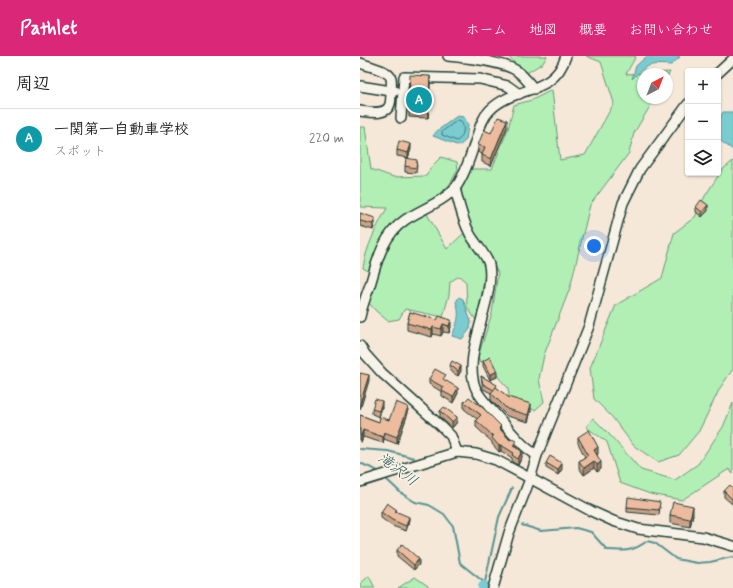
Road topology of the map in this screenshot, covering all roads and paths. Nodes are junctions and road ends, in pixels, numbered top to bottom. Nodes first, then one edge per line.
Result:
1 (448, 56) edge
2 (566, 56) edge
3 (733, 59) edge
4 (360, 63) edge
5 (721, 70) edge
6 (360, 86) edge
7 (534, 89) junction
8 (391, 91) junction
9 (403, 92) junction
10 (519, 94) junction
11 (685, 108) edge
12 (360, 111) edge
13 (401, 118) dead end
14 (455, 188) junction
15 (360, 317) edge
16 (362, 352) edge
17 (457, 452) junction
18 (537, 455) junction
19 (530, 479) junction
20 (360, 482) edge
21 (733, 546) edge
22 (493, 588) edge

1 - 7 street
2 - 7 street
3 - 5 street
4 - 8 street
6 - 8 street
7 - 10 street
8 - 9 street
8 - 12 street
9 - 10 street
9 - 13 street
10 - 14 street
11 - 18 street
14 - 15 street
14 - 18 street
16 - 17 street
17 - 19 street
17 - 20 street
18 - 19 street
19 - 21 street
19 - 22 street

